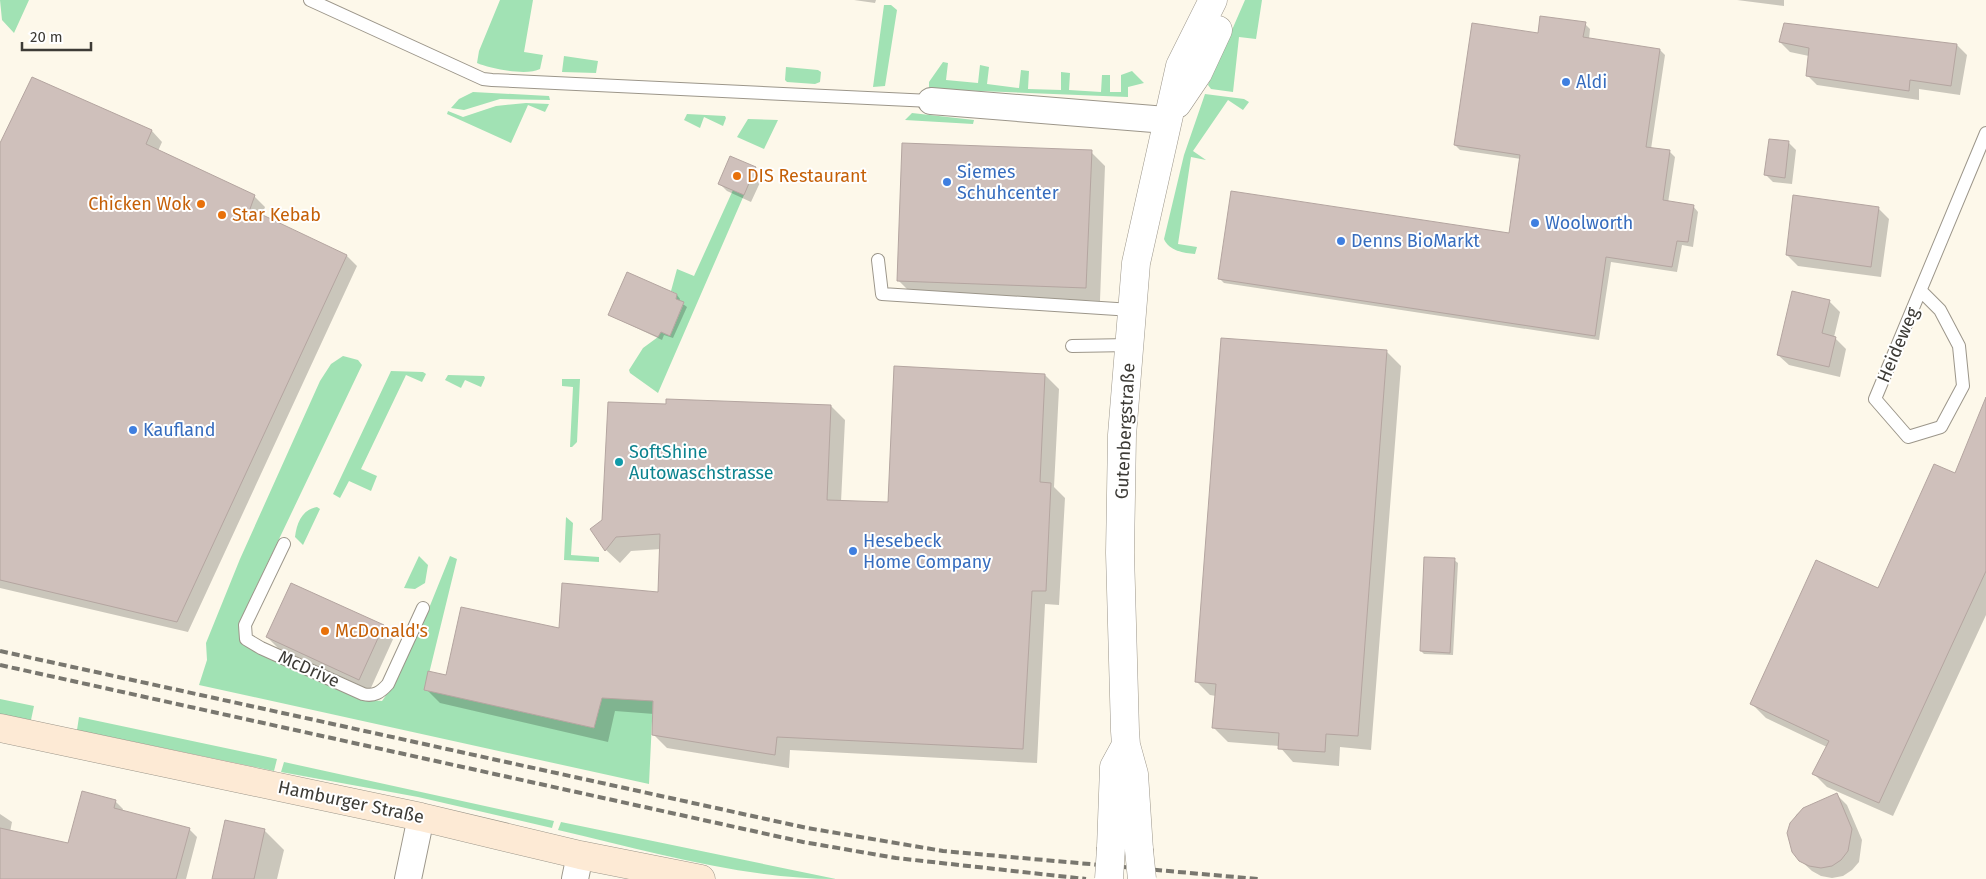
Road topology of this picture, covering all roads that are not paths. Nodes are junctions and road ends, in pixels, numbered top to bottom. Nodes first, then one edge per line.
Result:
1 (310, 0) edge
2 (1213, 0) edge
3 (1231, 0) edge
4 (931, 101) joint
5 (1166, 120) junction
6 (1986, 133) edge
7 (878, 260) dead end
8 (1922, 291) junction
9 (1132, 310) junction
10 (1130, 345) junction
11 (1072, 346) dead end
12 (284, 544) dead end
13 (423, 608) dead end
14 (0, 728) edge
15 (1126, 745) junction
16 (421, 817) junction
17 (578, 867) edge
18 (408, 879) edge
19 (701, 879) edge
20 (1109, 879) edge
21 (1142, 879) edge

1 - 4 lane
2 - 5 street, Gutenbergstraße
3 - 5 street, Gutenbergstraße
4 - 5 street
5 - 9 street, Gutenbergstraße
6 - 8 lane, Heideweg
7 - 9 lane
8 - 8 lane, Heideweg
9 - 10 street, Gutenbergstraße
10 - 11 lane
10 - 15 street, Gutenbergstraße
12 - 13 lane, McDrive
14 - 16 main road, Hamburger Straße
15 - 20 street, bridge
15 - 21 street, Gutenbergstraße, bridge
16 - 17 main road, Hamburger Straße
16 - 18 street
17 - 19 main road, Hamburger Straße

